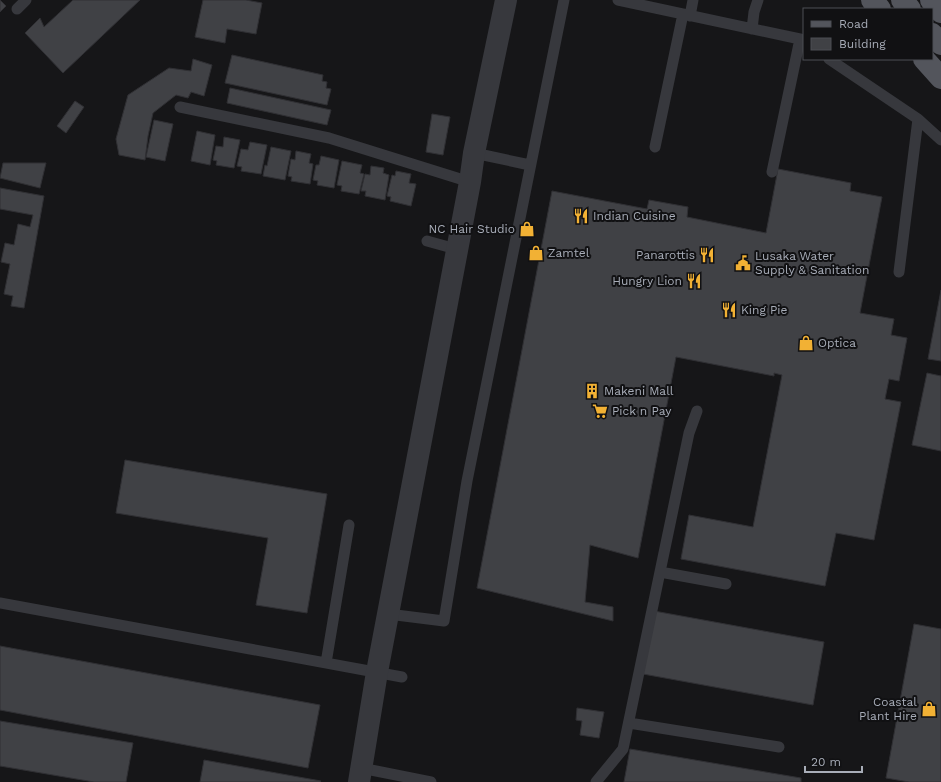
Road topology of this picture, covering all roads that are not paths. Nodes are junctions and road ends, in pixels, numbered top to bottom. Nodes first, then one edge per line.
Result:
1 (26, 0) edge
2 (506, 0) edge
3 (564, 0) edge
4 (618, 0) edge
5 (693, 0) edge
6 (758, 0) edge
7 (872, 0) edge
8 (902, 0) edge
9 (931, 0) edge
10 (664, 5) edge
11 (879, 8) edge
12 (909, 8) edge
13 (17, 9) dead end
14 (941, 12) edge
15 (687, 15) junction
16 (752, 29) junction
17 (933, 35) edge
18 (802, 40) edge
19 (941, 44) edge
20 (830, 60) edge
21 (925, 60) edge
22 (941, 78) edge
23 (180, 107) dead end
24 (918, 119) junction
25 (941, 140) edge
26 (655, 147) dead end
27 (474, 153) junction
28 (530, 165) junction
29 (772, 172) dead end
30 (470, 182) junction
31 (427, 241) dead end
32 (456, 249) junction
33 (899, 272) dead end
34 (697, 411) dead end
35 (348, 525) dead end
36 (660, 572) junction
37 (726, 584) dead end
38 (0, 603) edge
39 (388, 614) junction
40 (326, 663) junction
41 (377, 672) junction
42 (402, 677) dead end
43 (629, 723) junction
44 (779, 747) dead end
45 (360, 775) edge
46 (431, 782) edge
47 (596, 782) edge

1 - 13 lane
2 - 27 street
3 - 28 lane
4 - 10 lane
5 - 15 lane
6 - 16 lane
7 - 11 main road
8 - 12 main road
9 - 14 main road
10 - 15 lane
15 - 16 lane
15 - 26 lane
16 - 18 lane
17 - 19 main road
18 - 29 lane
20 - 24 lane
21 - 22 main road
23 - 30 lane
24 - 25 lane
24 - 33 lane
27 - 28 lane
27 - 30 street
28 - 39 lane
30 - 32 street
31 - 32 lane
32 - 39 street
34 - 36 lane
35 - 40 lane
36 - 37 lane
36 - 43 lane
38 - 40 lane
39 - 41 street
40 - 41 lane
41 - 42 lane
41 - 45 street
43 - 44 lane
43 - 47 lane
45 - 46 lane

